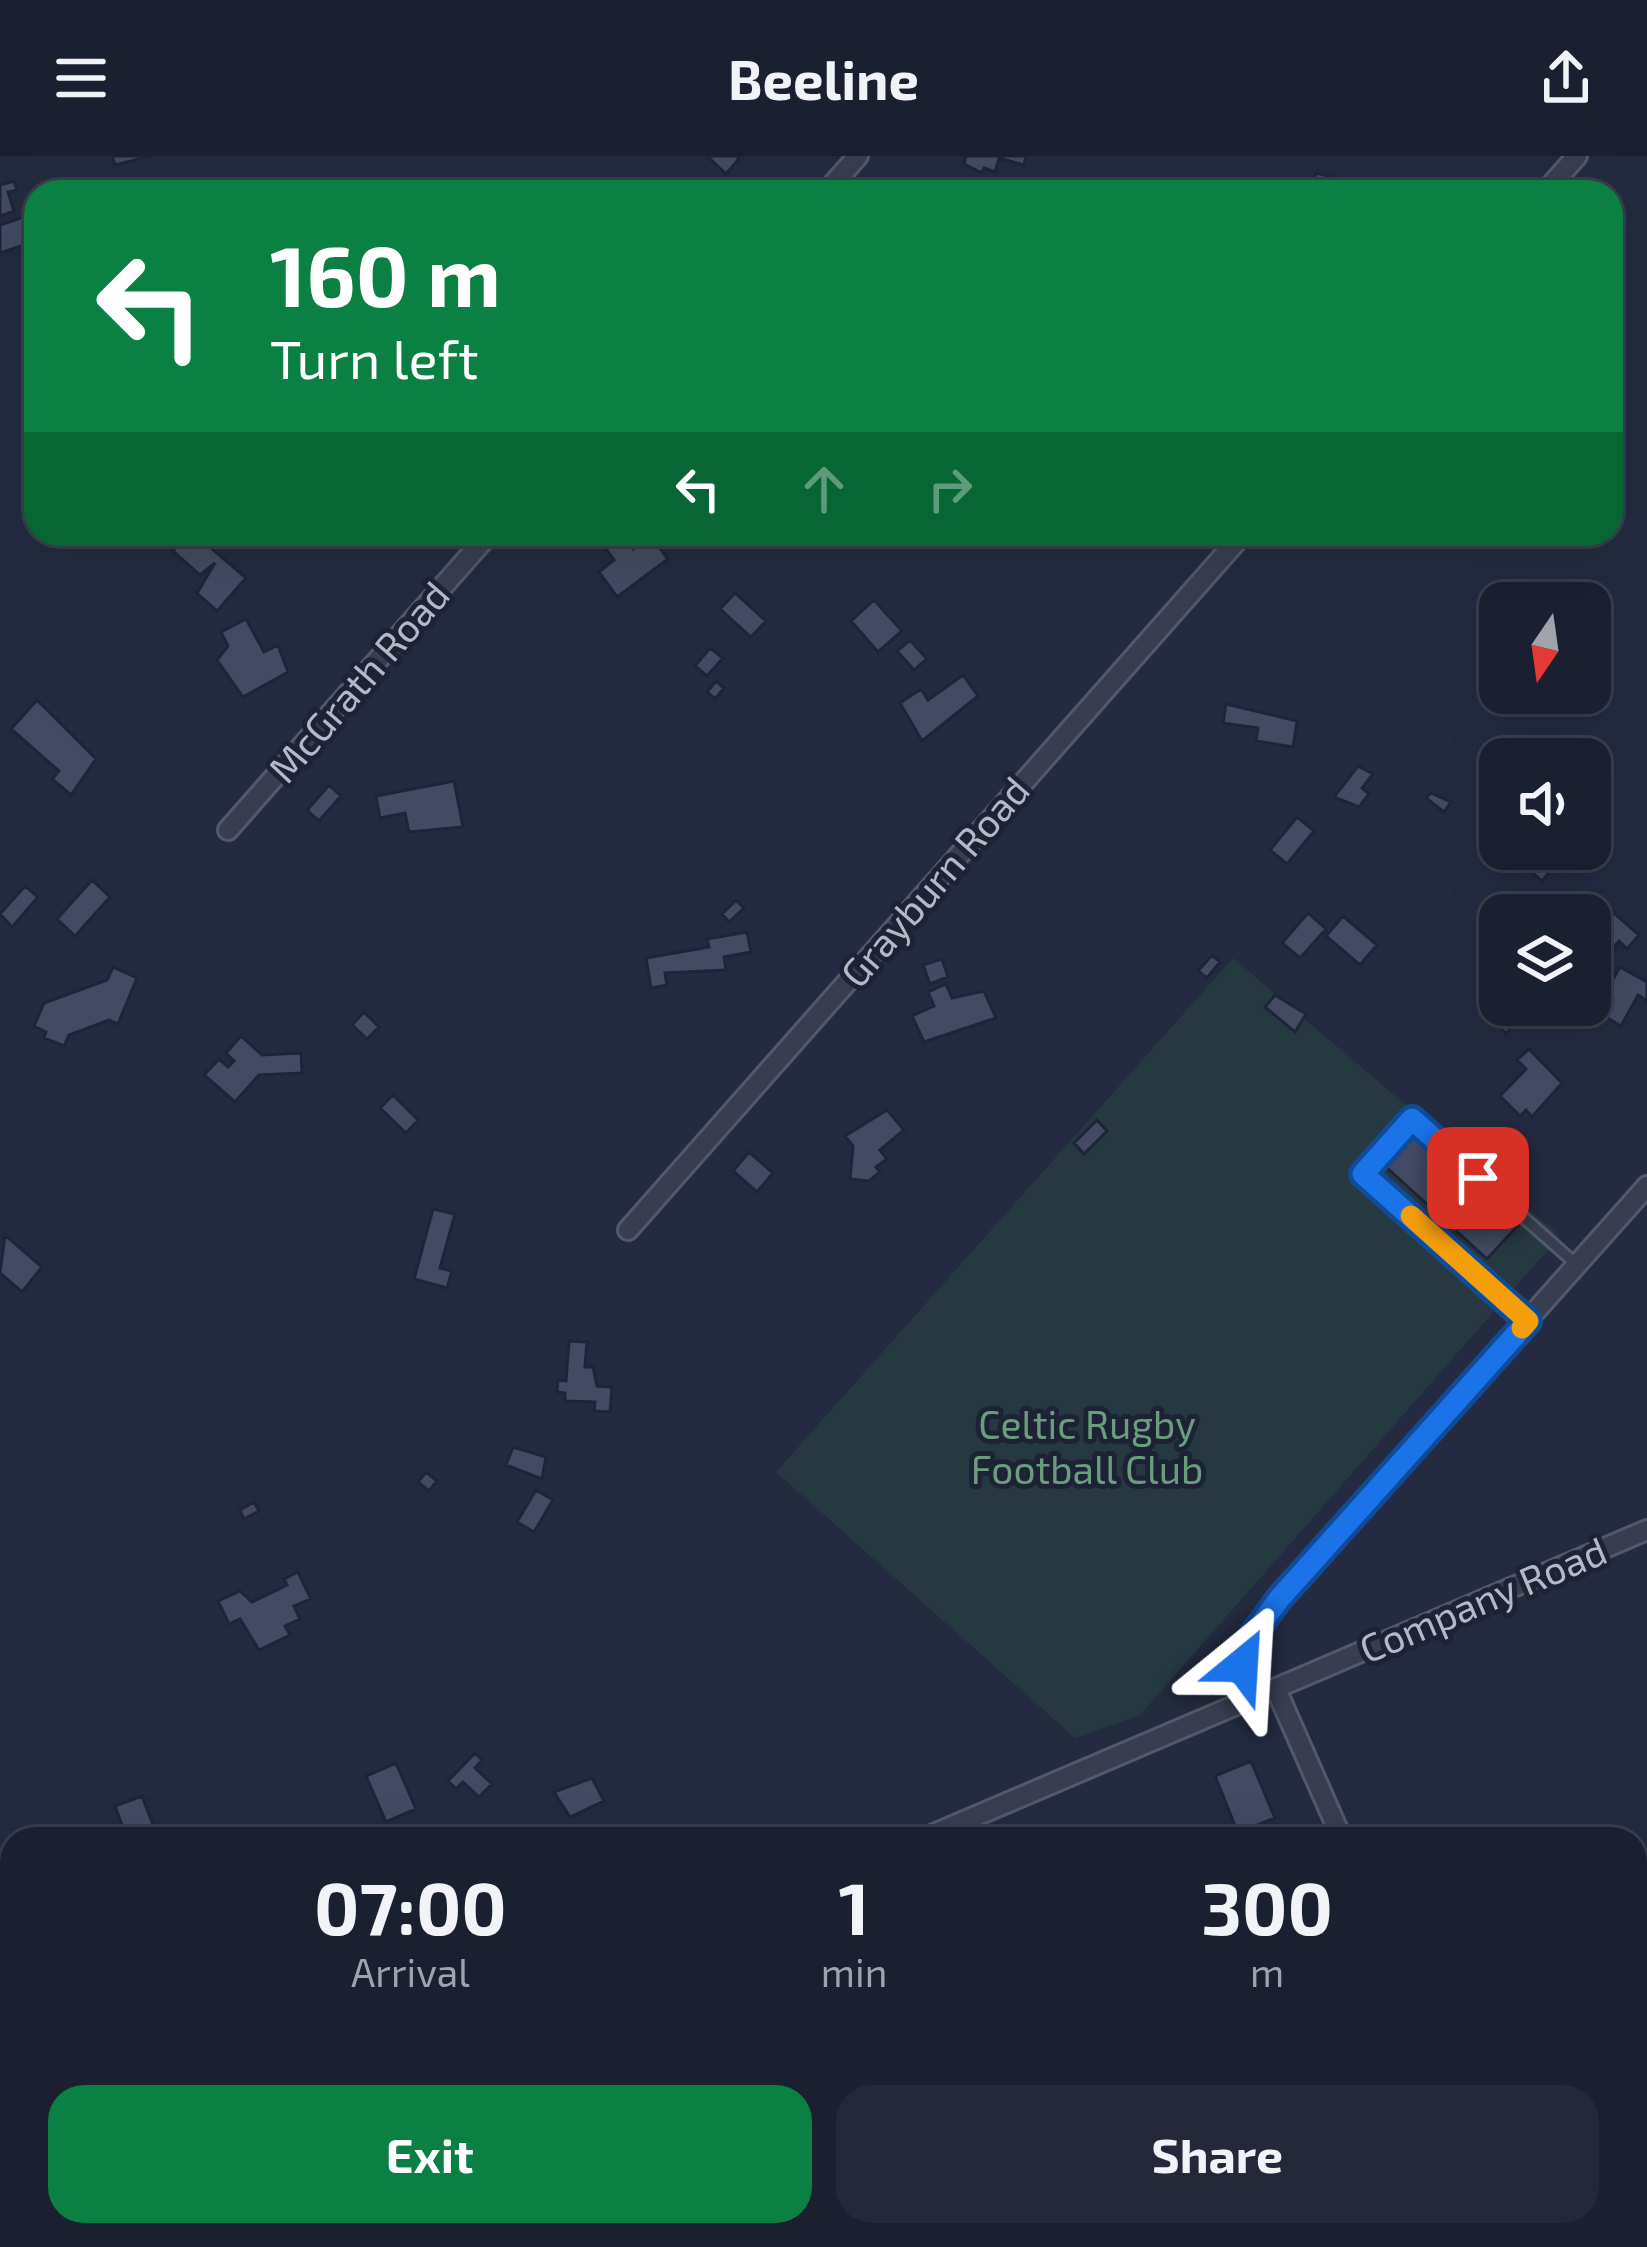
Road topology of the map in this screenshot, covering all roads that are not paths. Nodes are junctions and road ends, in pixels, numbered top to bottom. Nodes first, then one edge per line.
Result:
1 (858, 156) edge
2 (1577, 156) edge
3 (837, 180) edge
4 (1556, 180) edge
5 (478, 546) edge
6 (1232, 546) edge
7 (228, 830) dead end
8 (1647, 1186) edge
9 (628, 1230) dead end
10 (1577, 1265) junction
11 (1528, 1321) junction
12 (1647, 1530) edge
13 (1276, 1689) junction
14 (1249, 1699) junction
15 (950, 1827) edge
16 (1337, 1827) edge

1 - 3 street
2 - 4 street
5 - 7 street, McGrath Road
6 - 9 street, Grayburn Road
8 - 10 street
10 - 11 street
10 - 11 lane
11 - 14 street
12 - 13 street, Company Road
13 - 14 street, Company Road
13 - 16 street
14 - 15 street, Company Road

